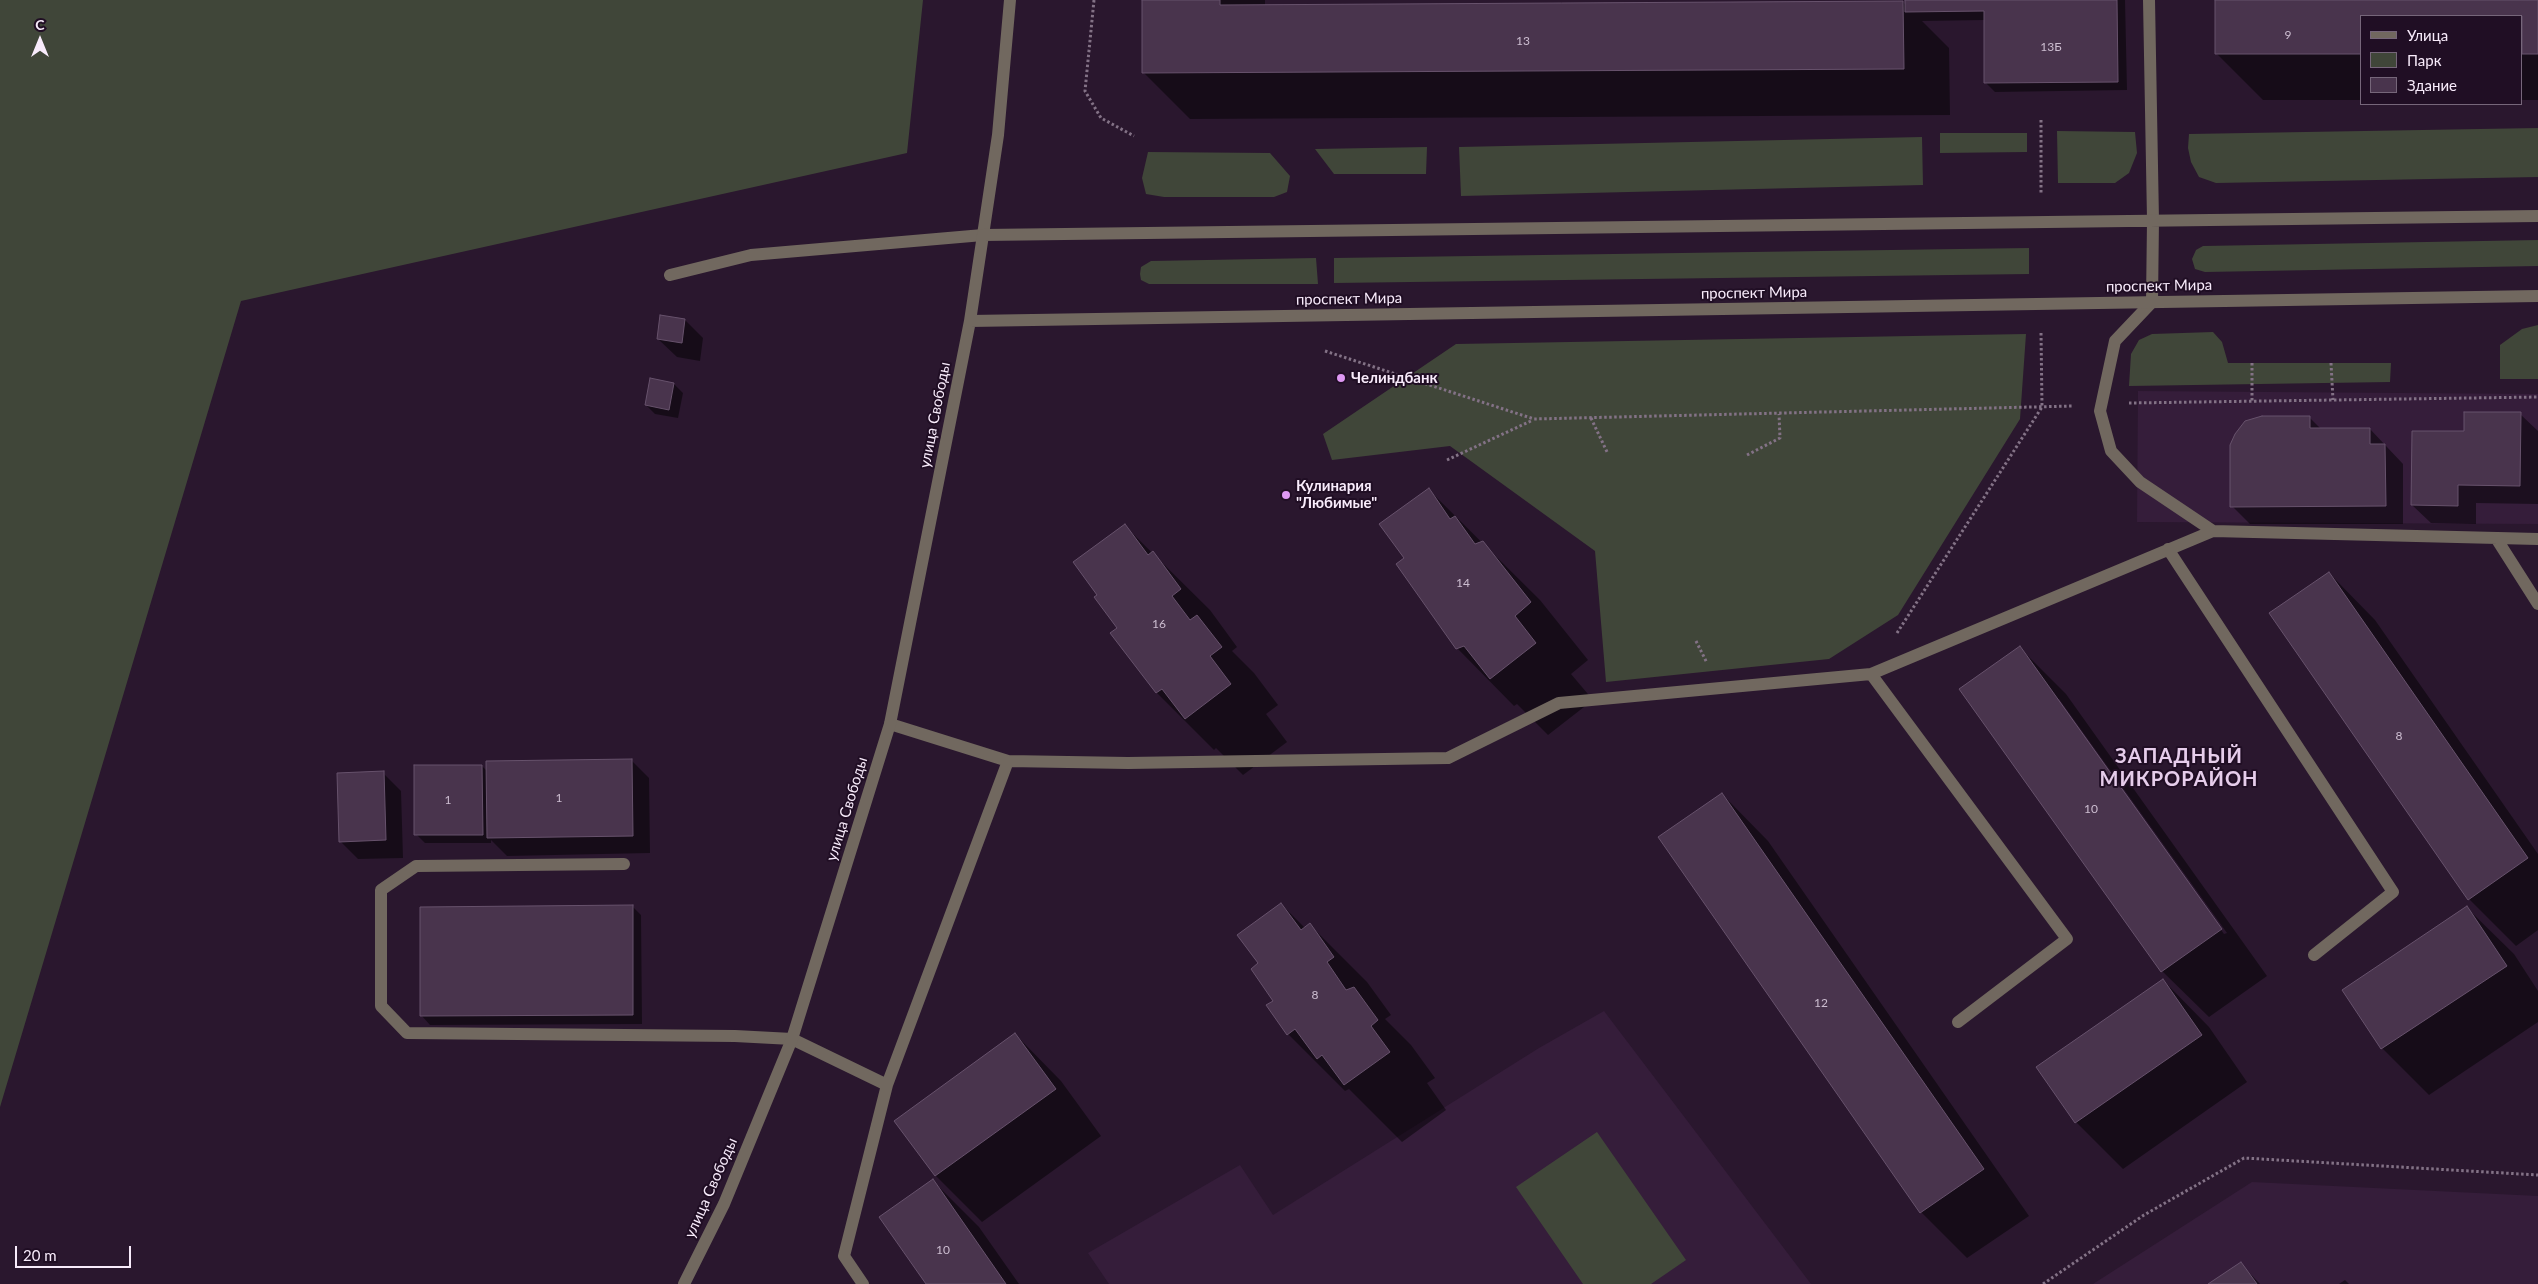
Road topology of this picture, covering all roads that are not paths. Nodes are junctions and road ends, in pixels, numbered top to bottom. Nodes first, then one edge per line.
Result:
1 (1010, 0) edge
2 (2149, 0) edge
3 (2538, 216) edge
4 (2153, 220) junction
5 (983, 235) junction
6 (670, 275) dead end
7 (2538, 296) edge
8 (2152, 302) junction
9 (970, 321) junction
10 (2212, 531) junction
11 (2496, 538) junction
12 (2538, 539) edge
13 (2168, 549) junction
14 (2538, 604) edge
15 (1871, 674) junction
16 (890, 724) junction
17 (1008, 761) junction
18 (624, 864) dead end
19 (2314, 955) dead end
20 (1958, 1022) dead end
21 (792, 1039) junction
22 (887, 1085) junction
23 (684, 1284) edge
24 (863, 1284) edge

1 - 5 street, улица Свободы
2 - 4 street
3 - 4 street
4 - 5 street
4 - 8 street
5 - 6 street
5 - 9 street, улица Свободы
7 - 8 street, проспект Мира
8 - 9 street, проспект Мира
8 - 10 street
9 - 16 street, улица Свободы
10 - 11 street
10 - 13 street
11 - 12 street
11 - 14 street
13 - 15 street
13 - 19 street
15 - 17 street
15 - 20 street
16 - 17 street
16 - 21 street, улица Свободы
17 - 22 street
18 - 21 street
21 - 22 street
21 - 23 street, улица Свободы
22 - 24 street

